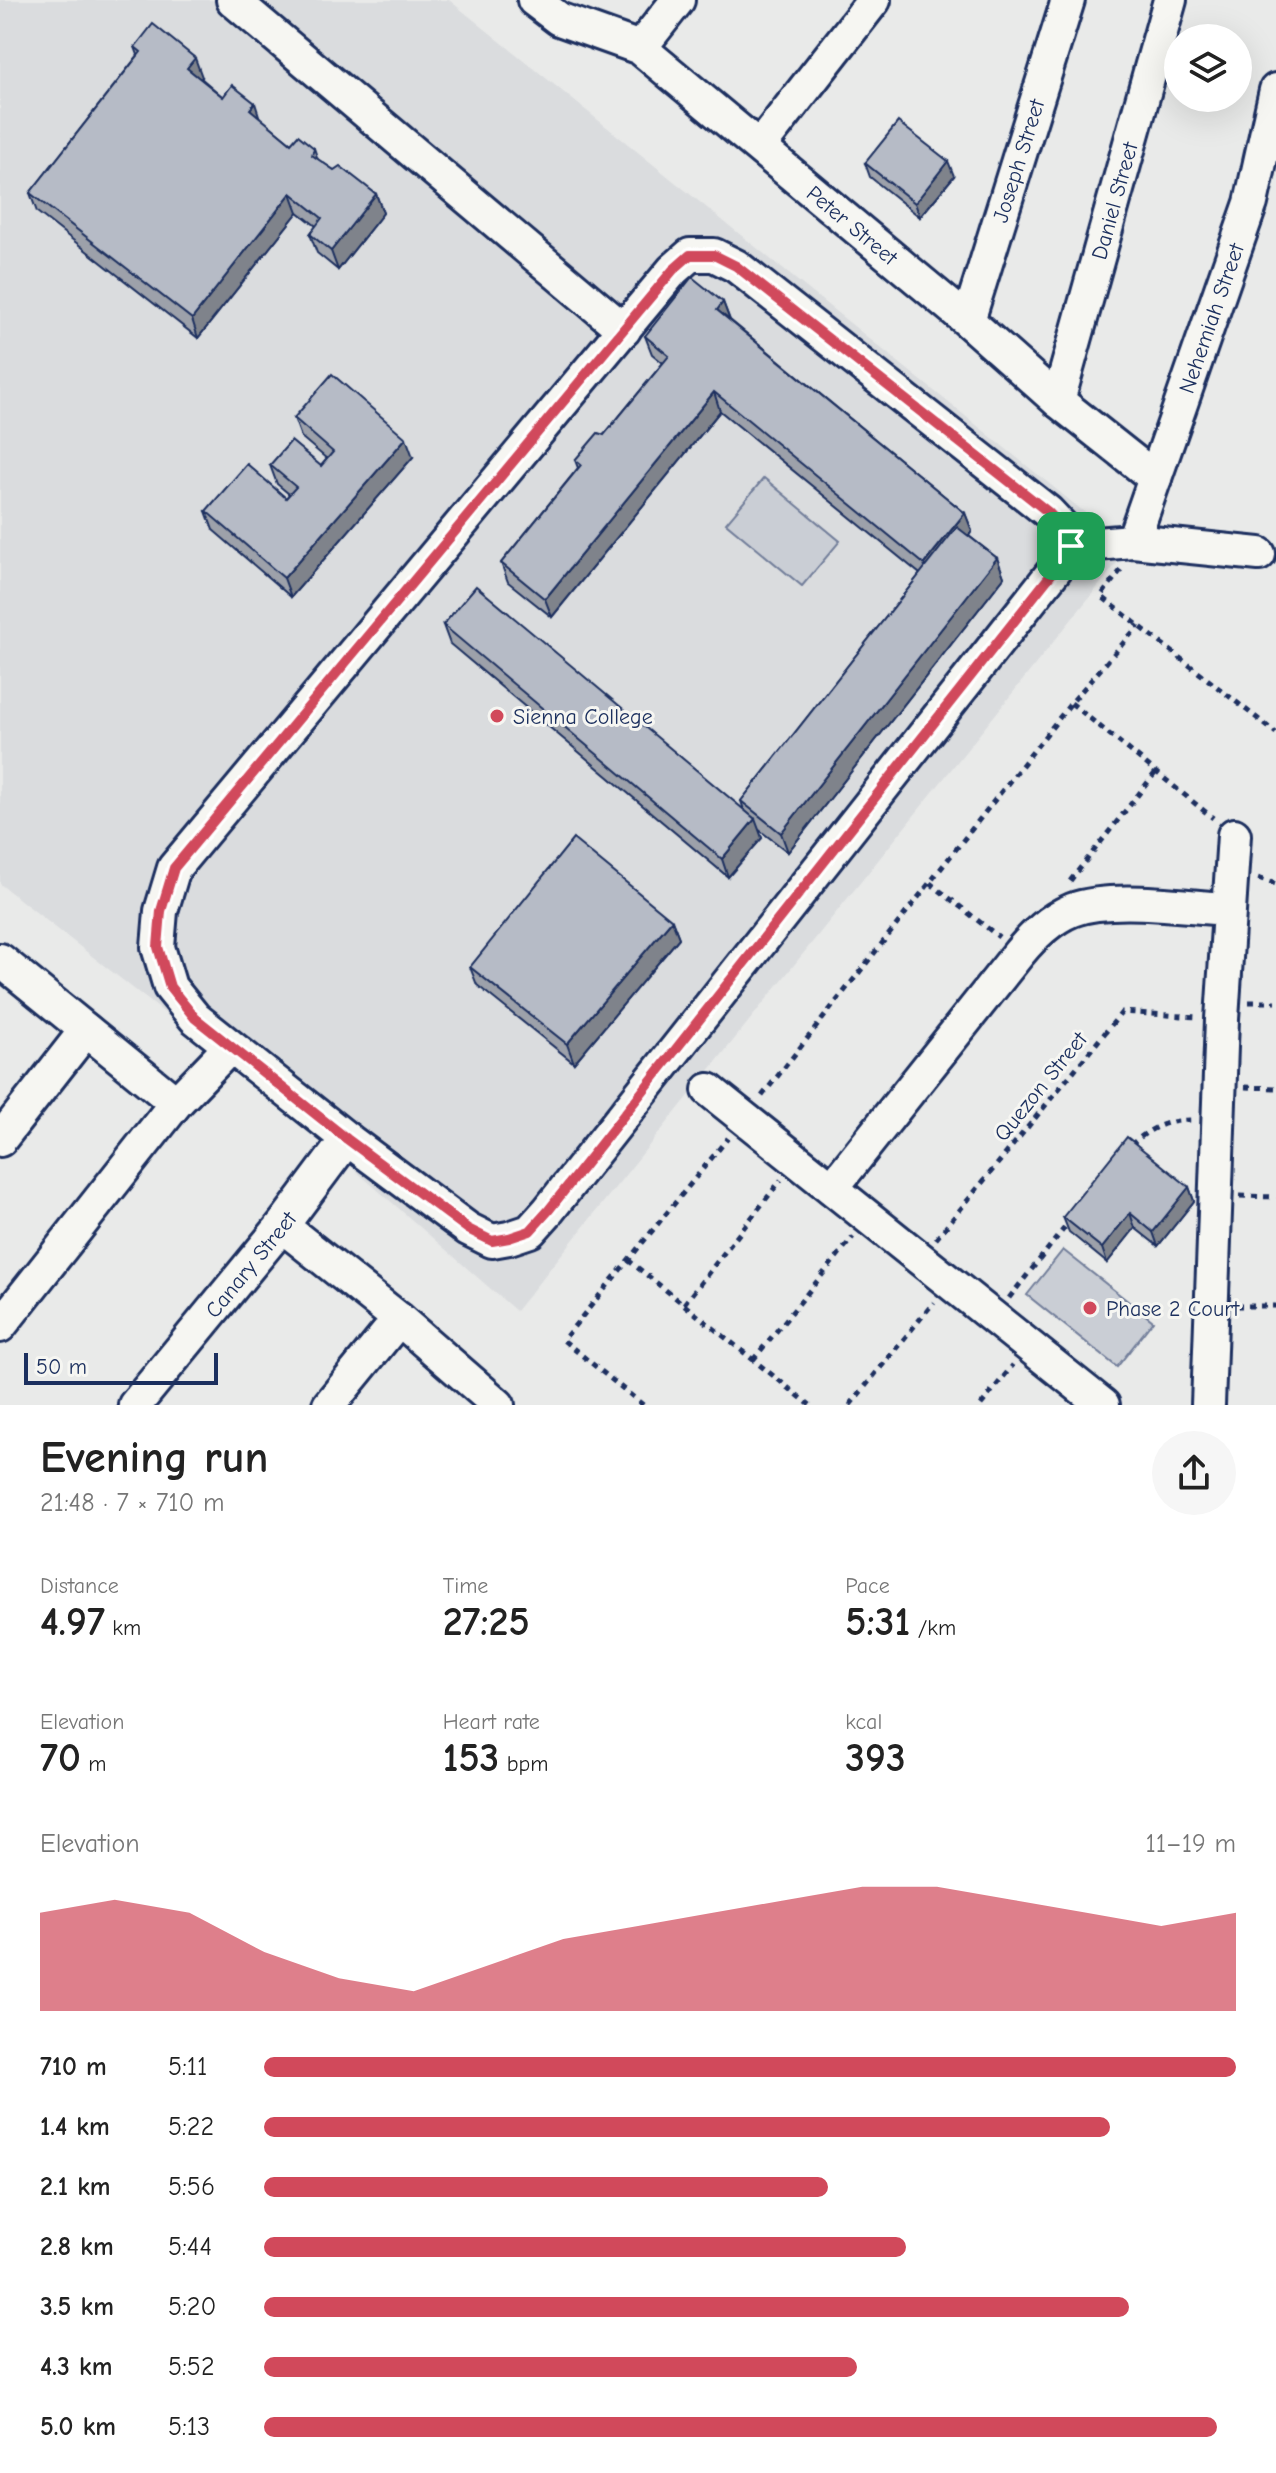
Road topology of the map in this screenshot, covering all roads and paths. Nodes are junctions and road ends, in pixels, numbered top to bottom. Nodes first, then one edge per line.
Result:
1 (233, 0) edge
2 (534, 0) edge
3 (678, 0) edge
4 (874, 0) edge
5 (1068, 0) edge
6 (1170, 0) edge
7 (640, 48) junction
8 (1276, 90) edge
9 (760, 146) junction
10 (1263, 205) edge
11 (968, 321) junction
12 (624, 330) junction
13 (1058, 401) junction
14 (1155, 478) junction
15 (1133, 541) junction
16 (1071, 546) junction
17 (1270, 551) edge
18 (1101, 596) dead end
19 (1139, 625) junction
20 (1071, 703) junction
21 (1276, 733) edge
22 (1156, 772) junction
23 (1234, 835) joint
24 (930, 883) junction
25 (1228, 909) junction
26 (1052, 920) junction
27 (1019, 953) junction
28 (0, 960) edge
29 (1222, 1019) junction
30 (86, 1030) junction
31 (230, 1047) junction
32 (709, 1090) dead end
33 (176, 1103) junction
34 (744, 1118) junction
35 (1219, 1120) junction
36 (0, 1140) edge
37 (340, 1148) junction
38 (1125, 1152) edge
39 (797, 1160) junction
40 (832, 1188) junction
41 (1079, 1210) edge
42 (868, 1217) junction
43 (282, 1226) junction
44 (920, 1259) junction
45 (628, 1260) junction
46 (950, 1282) junction
47 (683, 1304) junction
48 (1211, 1306) junction
49 (1276, 1306) edge
50 (994, 1317) junction
51 (399, 1319) junction
52 (0, 1326) edge
53 (1029, 1346) junction
54 (753, 1360) junction
55 (493, 1403) edge
56 (135, 1405) edge
57 (329, 1405) edge
58 (643, 1405) edge
59 (810, 1405) edge
60 (850, 1405) edge
61 (981, 1405) edge
62 (1103, 1405) edge
63 (1208, 1405) edge

1 - 12 street
2 - 7 street, Peter Street
3 - 7 street
4 - 9 street
5 - 11 street, Joseph Street
6 - 13 street, Daniel Street
7 - 9 street, Peter Street
8 - 10 street, Nehemiah Street
9 - 11 street, Peter Street
10 - 14 street, Nehemiah Street
11 - 13 street, Peter Street
12 - 16 street
12 - 31 street
13 - 14 street, Peter Street
14 - 15 street, Nehemiah Street
15 - 16 street
15 - 17 street
16 - 37 street
18 - 19 path
19 - 20 path
19 - 21 path
20 - 22 path
20 - 24 path
22 - 23 path
22 - 26 path
23 - 25 street
24 - 27 path
24 - 34 path
25 - 26 street
25 - 29 street
26 - 27 street
27 - 40 street
28 - 30 street
29 - 35 street
29 - 44 path, Quezon Street
30 - 33 street
30 - 36 street
31 - 33 street
31 - 37 street
32 - 34 street
33 - 52 street
34 - 39 street
34 - 45 path
35 - 38 path
35 - 48 street
37 - 43 street, Canary Street
39 - 40 street
39 - 47 path
40 - 42 street
41 - 50 path
42 - 44 street
42 - 54 path
43 - 51 street
43 - 56 street, Canary Street
44 - 46 street
45 - 47 path
45 - 58 path
46 - 50 street
46 - 60 path
47 - 54 path
48 - 49 path
48 - 63 street
50 - 53 street
51 - 55 street
51 - 57 street
53 - 61 path
53 - 62 street
54 - 59 path

